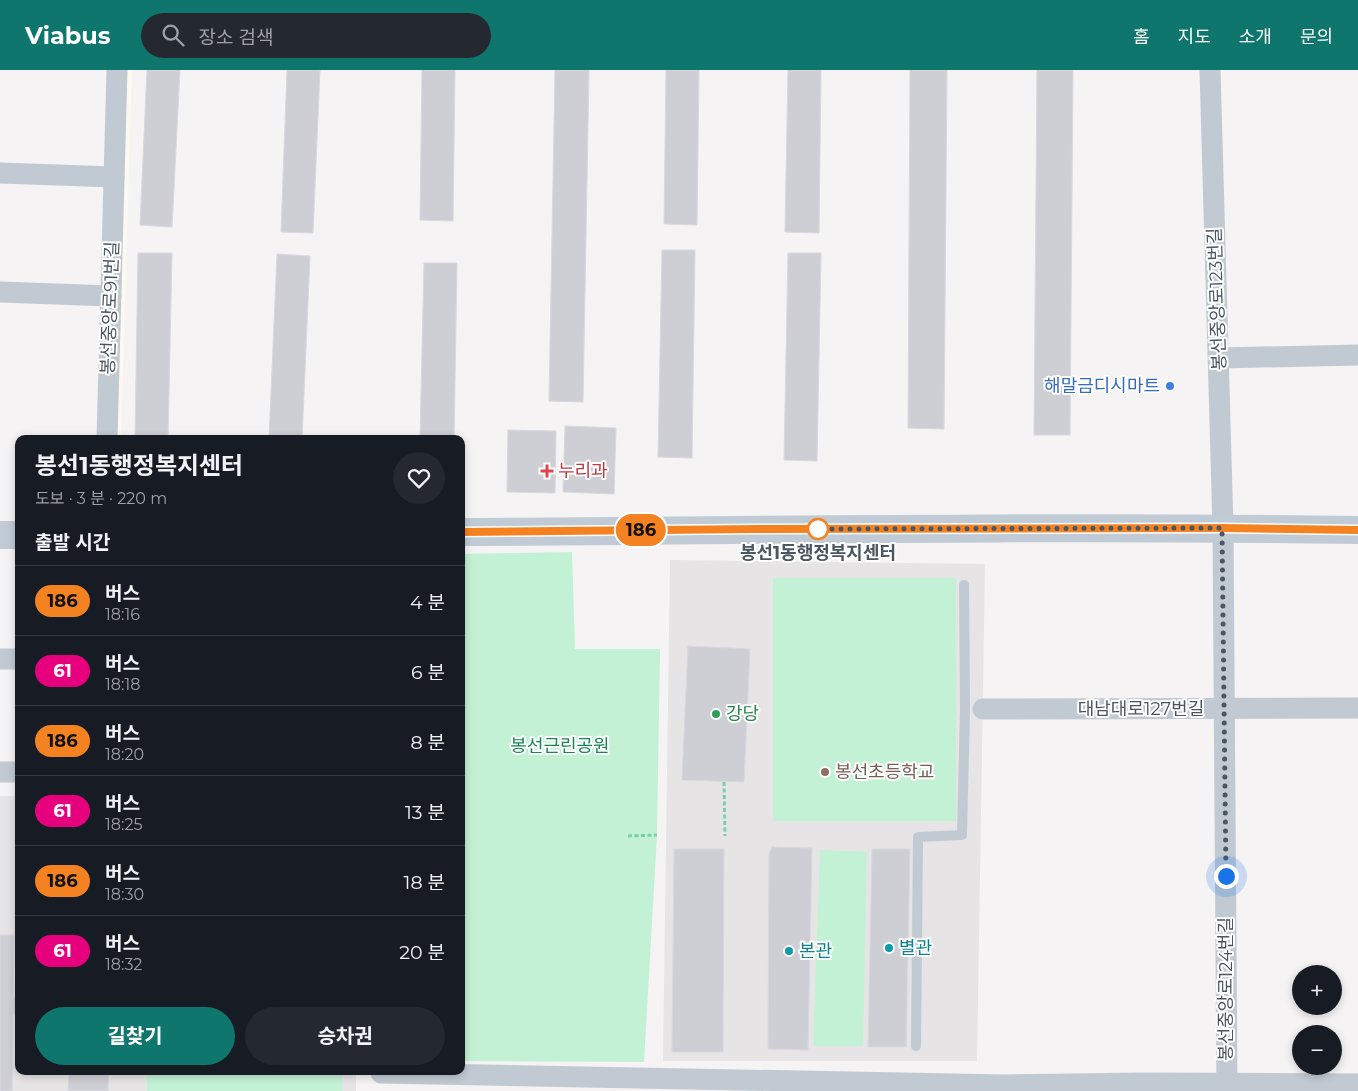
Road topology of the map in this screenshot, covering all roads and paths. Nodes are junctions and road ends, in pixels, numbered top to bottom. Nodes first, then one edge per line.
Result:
1 (117, 70) edge
2 (1210, 70) edge
3 (0, 173) edge
4 (114, 177) junction
5 (0, 292) edge
6 (111, 296) junction
7 (1358, 356) edge
8 (1218, 358) junction
9 (106, 435) edge
10 (1222, 528) junction
11 (1358, 530) edge
12 (465, 532) edge
13 (0, 535) edge
14 (15, 535) edge
15 (964, 585) dead end
16 (0, 659) edge
17 (15, 659) edge
18 (1358, 708) edge
19 (974, 709) junction
20 (1224, 709) junction
21 (0, 772) edge
22 (15, 772) edge
23 (724, 782) dead end
24 (657, 835) dead end
25 (628, 836) dead end
26 (725, 836) dead end
27 (916, 1046) dead end
28 (381, 1078) edge
29 (546, 1084) edge
30 (1358, 1084) edge
31 (1227, 1087) edge
32 (1004, 1088) edge

1 - 4 street, 봉선중앙로91번길
2 - 8 street, 봉선중앙로123번길
3 - 4 street
4 - 6 street, 봉선중앙로91번길
5 - 6 street
6 - 9 street, 봉선중앙로91번길
7 - 8 street
8 - 10 street, 봉선중앙로123번길
10 - 11 street
10 - 12 street
10 - 20 street, 봉선중앙로124번길
13 - 14 street
15 - 19 lane
16 - 17 street
18 - 20 street, 대남대로127번길
19 - 20 street, 대남대로127번길
19 - 27 lane
20 - 31 street, 봉선중앙로124번길
21 - 22 street
23 - 26 path
24 - 25 path
28 - 29 street
29 - 32 street
30 - 31 street
31 - 32 street

